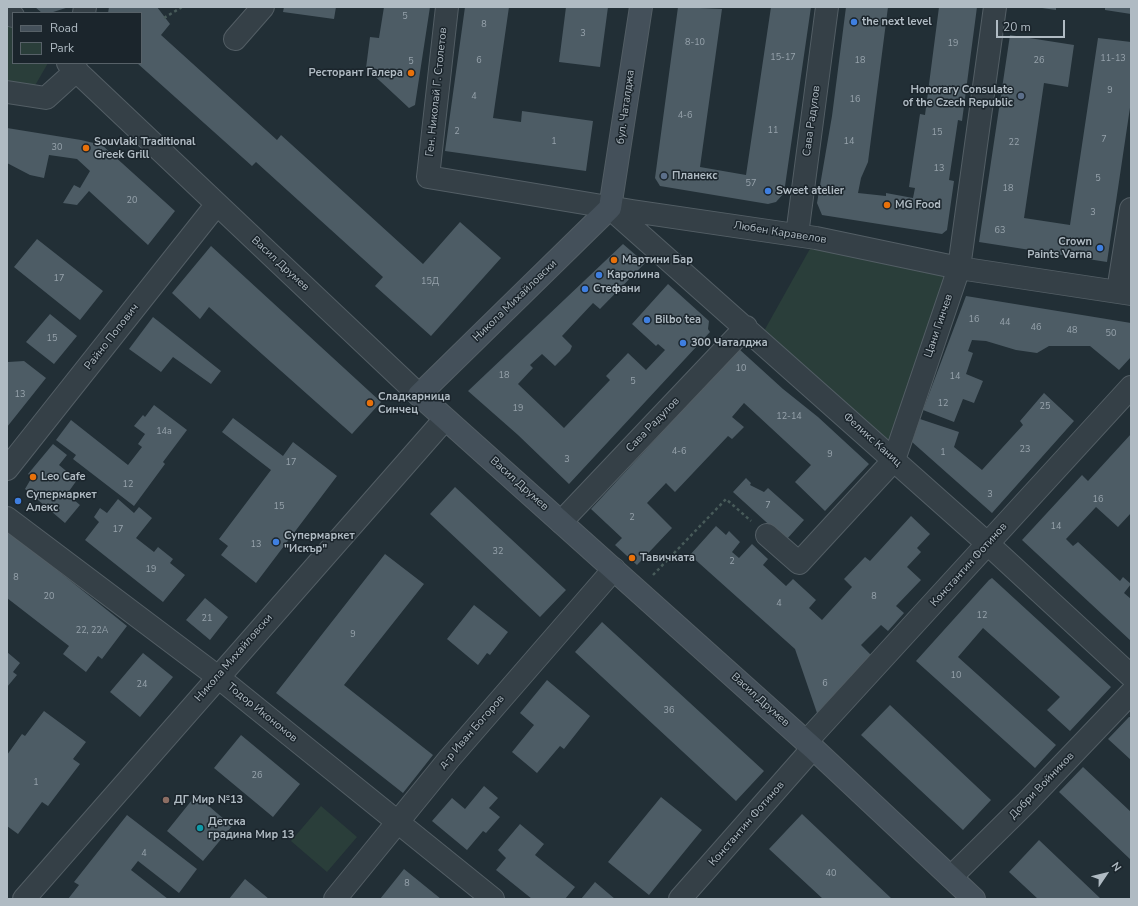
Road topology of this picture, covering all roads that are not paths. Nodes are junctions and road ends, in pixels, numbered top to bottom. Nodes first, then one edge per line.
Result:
1 (263, 7) edge
2 (447, 7) edge
3 (640, 7) edge
4 (827, 7) edge
5 (995, 7) edge
6 (235, 40) dead end
7 (74, 65) edge
8 (7, 92) edge
9 (428, 177) joint
10 (216, 204) junction
11 (610, 208) junction
12 (1131, 209) edge
13 (797, 235) junction
14 (959, 268) junction
15 (1125, 293) edge
16 (746, 327) junction
17 (1131, 387) edge
18 (419, 395) junction
19 (445, 418) junction
20 (894, 460) junction
21 (7, 470) edge
22 (7, 518) edge
23 (561, 522) junction
24 (767, 534) road end
25 (988, 544) junction
26 (614, 569) junction
27 (1131, 676) edge
28 (218, 677) junction
29 (1131, 693) edge
30 (810, 745) junction
31 (398, 823) junction
32 (951, 877) junction
33 (24, 899) edge
34 (335, 899) edge
35 (494, 899) edge
36 (680, 899) edge
37 (974, 899) edge

1 - 6 street
2 - 9 street, Ген. Николай Г. Столетов
3 - 11 street, бул. Чаталджа
4 - 13 street, Сава Радулов
5 - 14 street, Цани Гинчев
7 - 8 street
7 - 10 street, Васил Друмев
9 - 11 street, Любен Каравелов
10 - 18 street, Васил Друмев
10 - 21 street, Райно Попович
11 - 13 street, Любен Каравелов
11 - 16 street, Феликс Каниц
11 - 18 street, Никола Михайловски
12 - 15 street
13 - 14 street, Любен Каравелов
14 - 15 street, Любен Каравелов
14 - 20 street, Цани Гинчев
16 - 20 street, Феликс Каниц
16 - 23 street, Сава Радулов
17 - 25 street, Константин Фотинов
18 - 19 street, Васил Друмев
19 - 23 street, Васил Друмев
19 - 28 street, Никола Михайловски
20 - 24 street, Цани Гинчев
20 - 25 street, Феликс Каниц
22 - 28 street, Тодор Икономов
23 - 26 street, Васил Друмев
25 - 27 street, Феликс Каниц
25 - 30 street, Константин Фотинов
26 - 30 street, Васил Друмев
26 - 31 street, д-р Иван Богоров
28 - 31 street, Тодор Икономов
28 - 33 street, Никола Михайловски
29 - 32 street, Добри Войников
30 - 32 street, Васил Друмев
30 - 36 street, Константин Фотинов
31 - 34 street, д-р Иван Богоров
31 - 35 street, Тодор Икономов
32 - 37 street, Васил Друмев

